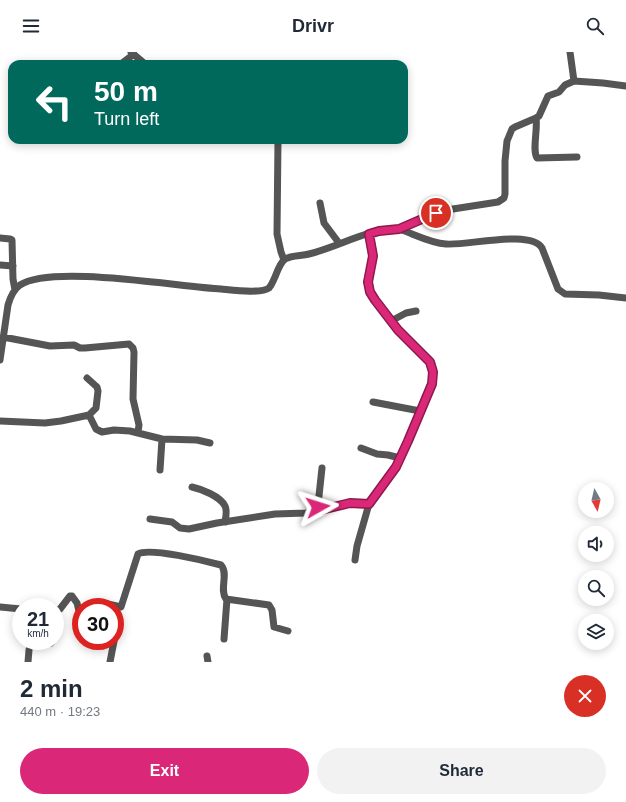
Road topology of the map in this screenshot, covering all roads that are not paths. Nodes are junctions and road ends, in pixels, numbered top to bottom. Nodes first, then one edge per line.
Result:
1 (570, 52) edge
2 (132, 53) edge
3 (140, 60) edge
4 (574, 81) junction
5 (626, 86) edge
6 (536, 118) junction
7 (278, 144) edge
8 (577, 157) dead end
9 (320, 203) dead end
10 (399, 229) junction
11 (369, 234) junction
12 (0, 238) edge
13 (339, 243) junction
14 (284, 260) junction
15 (0, 265) edge
16 (13, 266) junction
17 (15, 290) junction
18 (626, 298) edge
19 (416, 311) dead end
20 (391, 321) junction
21 (3, 338) junction
22 (0, 360) edge
23 (87, 378) dead end
24 (374, 402) dead end
25 (420, 411) junction
26 (88, 415) junction
27 (0, 421) edge
28 (138, 432) junction
29 (162, 438) junction
30 (210, 443) dead end
31 (361, 448) dead end
32 (400, 458) junction
33 (322, 468) dead end
34 (160, 470) dead end
35 (192, 487) dead end
36 (369, 504) junction
37 (319, 509) junction
38 (150, 519) dead end
39 (226, 522) junction
40 (355, 560) dead end
41 (73, 598) edge
42 (124, 598) edge
43 (227, 600) junction
44 (64, 604) edge
45 (0, 607) edge
46 (12, 608) edge
47 (288, 631) dead end
48 (224, 639) dead end
49 (29, 650) dead end
50 (112, 650) edge
51 (28, 662) edge
52 (110, 662) edge

1 - 4 street
2 - 3 street
4 - 5 street
4 - 6 street
6 - 8 street
6 - 10 street
7 - 14 street
9 - 13 street
10 - 11 street
10 - 18 street
11 - 13 street
11 - 20 street
12 - 16 street
13 - 14 street
14 - 17 street
15 - 16 street
16 - 17 street
17 - 21 street
19 - 20 street
20 - 25 street
21 - 22 street
21 - 28 street
23 - 26 street
24 - 25 street
25 - 32 street
26 - 27 street
26 - 28 street
28 - 29 street
29 - 30 street
29 - 34 street
31 - 32 street
32 - 36 street
33 - 37 street
35 - 39 street
36 - 37 street
36 - 40 street
37 - 39 street
38 - 39 street
41 - 44 street
42 - 43 street
43 - 47 street
43 - 48 street
45 - 46 street
49 - 51 street
50 - 52 street

